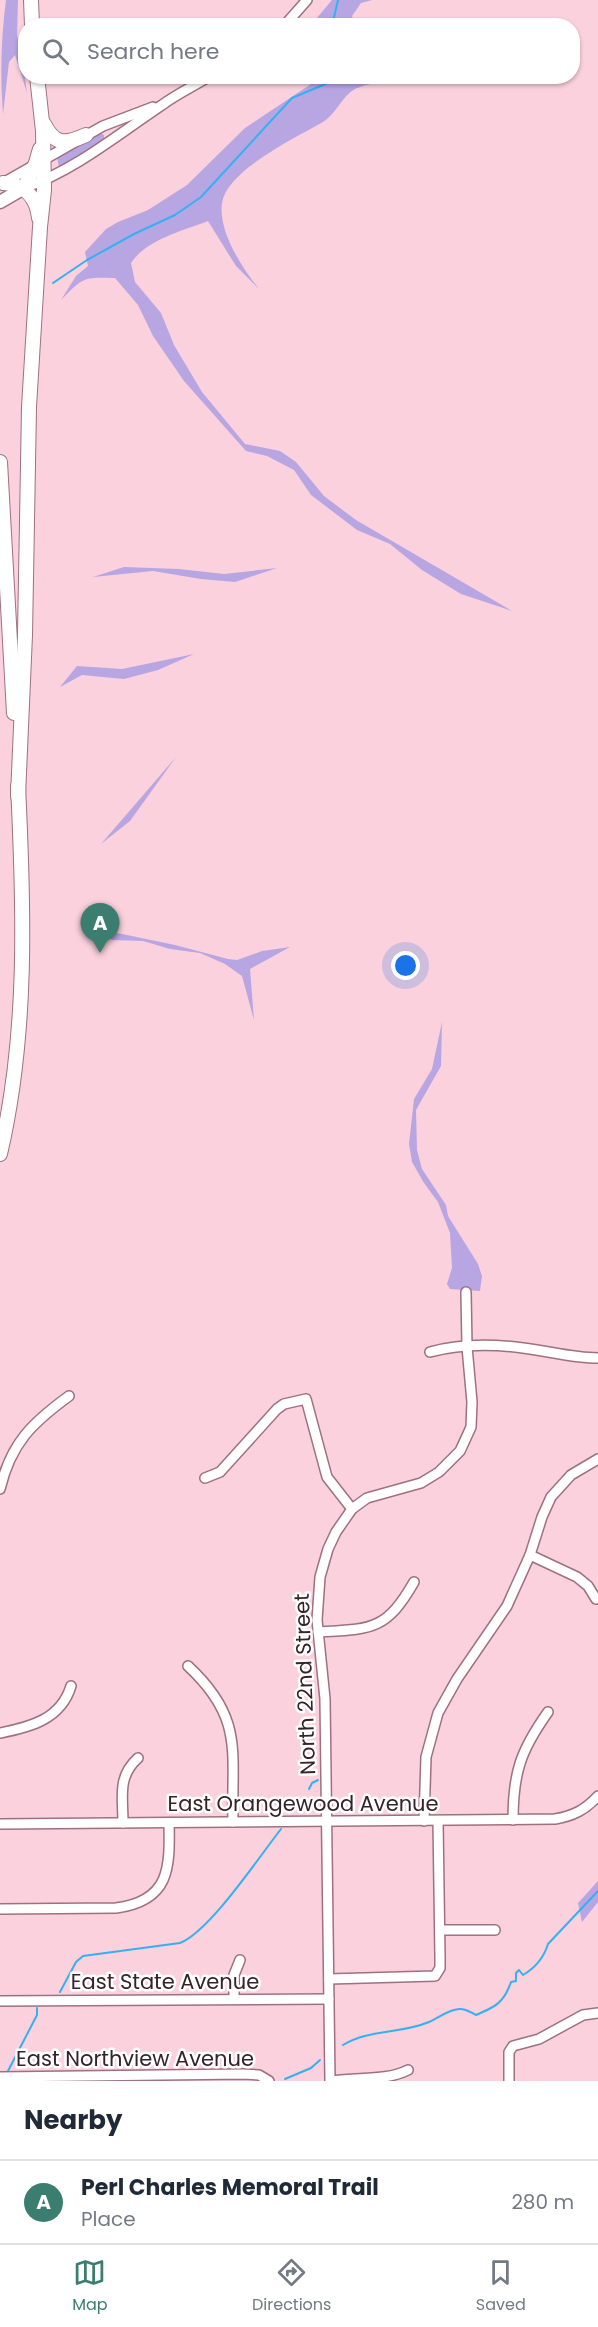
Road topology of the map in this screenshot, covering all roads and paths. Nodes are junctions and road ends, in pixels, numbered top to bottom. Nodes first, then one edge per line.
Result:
1 (31, 0) edge
2 (307, 0) edge
3 (32, 18) edge
4 (291, 18) edge
5 (38, 84) edge
6 (197, 84) edge
7 (167, 102) junction
8 (42, 126) junction
9 (86, 135) junction
10 (40, 161) junction
11 (44, 181) junction
12 (1, 184) edge
13 (24, 189) junction
14 (0, 202) edge
15 (39, 232) junction
16 (0, 462) edge
17 (18, 796) junction
18 (0, 1154) edge
19 (466, 1292) dead end
20 (467, 1347) junction
21 (430, 1352) dead end
22 (598, 1358) edge
23 (69, 1396) dead end
24 (598, 1459) edge
25 (205, 1478) dead end
26 (0, 1489) edge
27 (352, 1509) junction
28 (530, 1555) junction
29 (414, 1582) dead end
30 (596, 1599) dead end
31 (318, 1632) junction
32 (188, 1666) dead end
33 (71, 1686) dead end
34 (548, 1712) dead end
35 (0, 1733) edge
36 (138, 1758) dead end
37 (598, 1796) edge
38 (513, 1820) junction
39 (326, 1821) junction
40 (424, 1821) junction
41 (438, 1821) junction
42 (123, 1822) junction
43 (233, 1822) junction
44 (169, 1823) junction
45 (0, 1824) edge
46 (0, 1909) edge
47 (441, 1930) junction
48 (495, 1930) dead end
49 (240, 1960) dead end
50 (329, 1979) junction
51 (234, 1999) junction
52 (329, 1999) junction
53 (0, 2001) edge
54 (598, 2013) edge
55 (408, 2070) dead end
56 (0, 2076) edge
57 (269, 2081) edge
58 (332, 2081) edge
59 (509, 2081) edge

1 - 3 highway
2 - 4 street
5 - 8 highway
6 - 7 street
7 - 9 street
7 - 11 street
8 - 9 highway
8 - 10 highway
9 - 10 street
10 - 11 highway
10 - 12 street
10 - 13 highway
11 - 13 street
11 - 15 highway
12 - 13 highway
13 - 14 main road
13 - 15 highway
15 - 17 highway
16 - 17 highway
17 - 18 highway
19 - 20 street, North 22nd Street
20 - 21 street
20 - 22 street
20 - 27 street, North 22nd Street
23 - 26 street
24 - 28 street
25 - 27 street
27 - 31 street, North 22nd Street
28 - 30 street
28 - 40 street
29 - 31 street
31 - 39 street, North 22nd Street
32 - 43 street
33 - 35 street
34 - 38 street
36 - 42 street
37 - 38 street, East Orangewood Avenue
38 - 41 street, East Orangewood Avenue
39 - 40 street, East Orangewood Avenue
39 - 43 street, East Orangewood Avenue
39 - 50 street, North 22nd Street
40 - 41 street, East Orangewood Avenue
41 - 47 street
42 - 44 street, East Orangewood Avenue
42 - 45 street, East Orangewood Avenue
43 - 44 street, East Orangewood Avenue
44 - 46 street
47 - 48 street
47 - 50 street
49 - 51 street
50 - 52 street, North 22nd Street
51 - 52 street, East State Avenue
51 - 53 street, East State Avenue
52 - 58 street, North 22nd Street
54 - 59 street
55 - 58 street
56 - 57 street, East Northview Avenue

